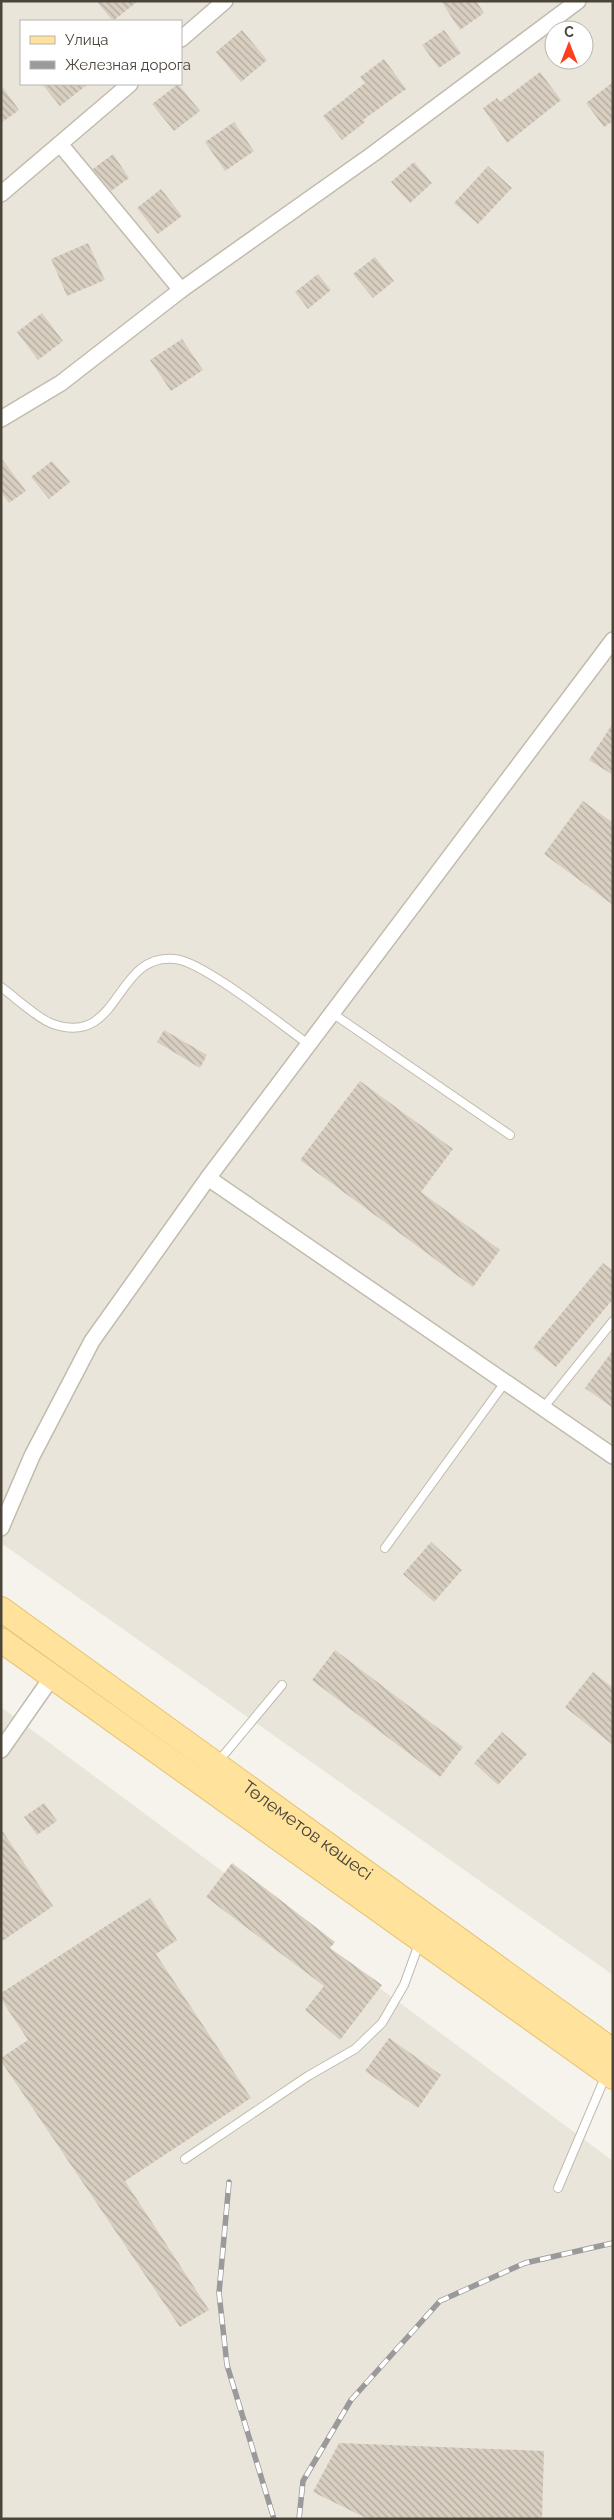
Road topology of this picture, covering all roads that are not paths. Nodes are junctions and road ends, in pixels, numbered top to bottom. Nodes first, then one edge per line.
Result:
1 (225, 1) edge
2 (578, 1) edge
3 (182, 38) edge
4 (129, 85) edge
5 (60, 144) junction
6 (1, 194) edge
7 (182, 290) junction
8 (1, 419) edge
9 (613, 640) edge
10 (1, 987) edge
11 (332, 1013) junction
12 (308, 1044) junction
13 (510, 1135) dead end
14 (208, 1178) junction
15 (613, 1321) edge
16 (506, 1381) junction
17 (544, 1407) junction
18 (613, 1456) edge
19 (1, 1528) edge
20 (385, 1548) dead end
21 (1, 1609) edge
22 (1, 1640) edge
23 (52, 1677) junction
24 (282, 1685) dead end
25 (1, 1750) edge
26 (216, 1764) junction
27 (420, 1939) junction
28 (611, 2067) edge
29 (185, 2159) dead end
30 (558, 2188) dead end

1 - 3 street
2 - 7 street
4 - 5 street
5 - 6 street
5 - 7 street
7 - 8 street
9 - 11 street
10 - 12 lane
11 - 12 street
11 - 13 lane
12 - 14 street
14 - 16 street
14 - 19 street
15 - 17 lane
16 - 17 street
16 - 20 lane
17 - 18 street
21 - 26 main road, Төлеметов көшесі
22 - 23 main road, Төлеметов көшесі
23 - 25 street
23 - 27 main road, Төлеметов көшесі
24 - 26 lane
26 - 28 main road, Төлеметов көшесі
27 - 28 main road, Төлеметов көшесі
27 - 29 lane
28 - 30 lane

